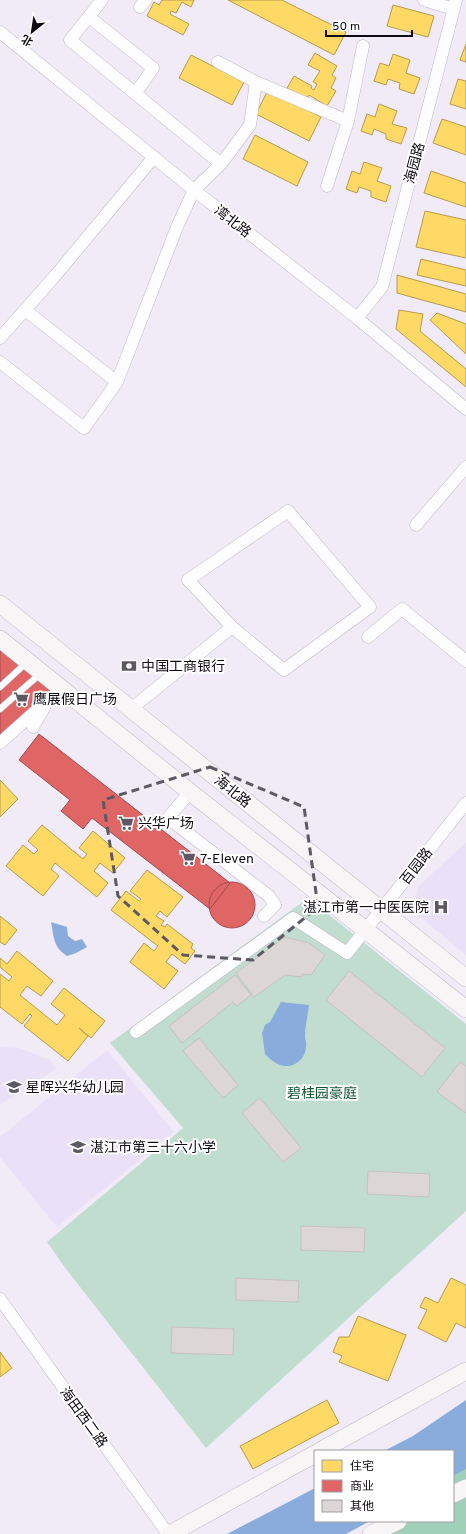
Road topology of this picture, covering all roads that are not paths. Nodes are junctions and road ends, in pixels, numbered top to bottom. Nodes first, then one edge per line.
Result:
1 (102, 0) edge
2 (424, 0) edge
3 (455, 4) edge
4 (89, 17) junction
5 (0, 32) edge
6 (363, 46) dead end
7 (218, 62) dead end
8 (256, 82) junction
9 (135, 94) junction
10 (348, 121) junction
11 (154, 157) junction
12 (221, 164) junction
13 (328, 186) dead end
14 (194, 190) junction
15 (25, 310) junction
16 (357, 318) junction
17 (0, 338) edge
18 (0, 362) edge
19 (117, 382) junction
20 (466, 409) edge
21 (466, 468) edge
22 (456, 479) junction
23 (466, 486) edge
24 (416, 525) dead end
25 (0, 604) edge
26 (232, 627) junction
27 (368, 637) dead end
28 (0, 639) edge
29 (28, 661) junction
30 (466, 661) edge
31 (42, 673) junction
32 (0, 687) edge
33 (55, 694) junction
34 (0, 708) edge
35 (132, 710) junction
36 (33, 727) dead end
37 (0, 743) edge
38 (190, 792) junction
39 (466, 803) edge
40 (382, 909) junction
41 (264, 916) dead end
42 (366, 930) junction
43 (466, 978) edge
44 (466, 1009) edge
45 (136, 1032) dead end
46 (0, 1299) edge
47 (466, 1370) edge
48 (322, 1450) edge
49 (314, 1455) edge
50 (466, 1488) edge
51 (454, 1494) edge
52 (169, 1534) edge

1 - 4 street
2 - 3 street
3 - 16 street, 海园路
4 - 9 street
4 - 9 street
5 - 11 street, 湾北路
6 - 10 street
7 - 8 street
8 - 10 street
8 - 12 street
9 - 12 street
10 - 13 street
11 - 14 street, 湾北路
11 - 15 street
12 - 14 street
14 - 16 street, 湾北路
14 - 19 street
15 - 17 street
15 - 19 street
16 - 20 street, 湾北路
18 - 19 street
21 - 22 street
22 - 23 street
22 - 24 street
25 - 35 street, 海北路
26 - 26 street
26 - 35 street
27 - 30 street
28 - 29 street, 海北路
29 - 31 street, 海北路
29 - 32 lane
31 - 33 street, 海北路
31 - 34 lane
33 - 36 street
33 - 37 street
33 - 38 street, 海北路
35 - 40 street, 海北路
38 - 41 street
38 - 42 street, 海北路
39 - 40 street, 百园路
40 - 42 street, 百园路
40 - 43 street, 海北路
42 - 44 street, 海北路
42 - 45 street, 百园路
46 - 52 street, 海田西二路
47 - 48 street
49 - 52 street
50 - 51 street

